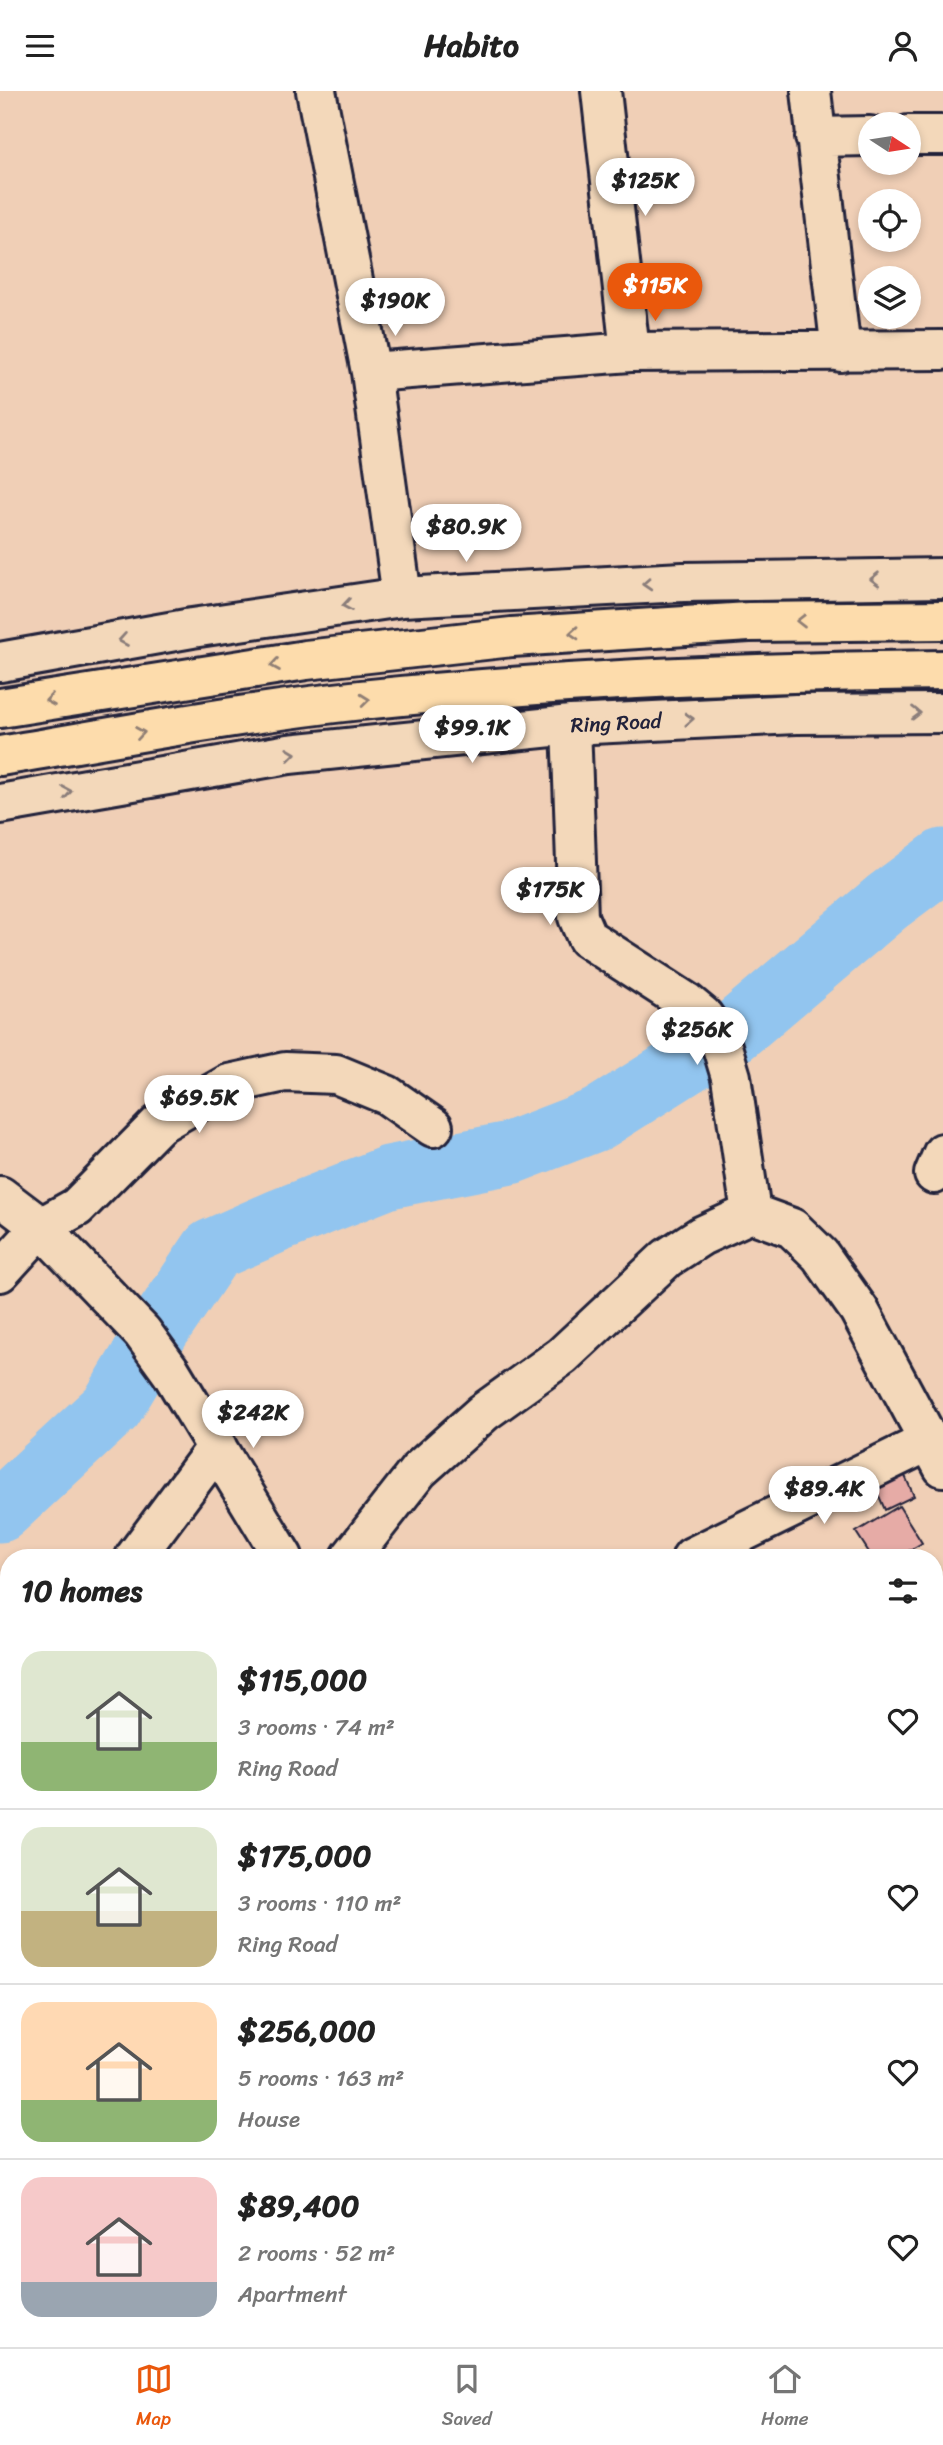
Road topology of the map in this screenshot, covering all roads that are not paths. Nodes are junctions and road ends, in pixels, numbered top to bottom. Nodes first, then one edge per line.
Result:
1 (316, 91) edge
2 (601, 91) edge
3 (811, 91) edge
4 (921, 135) edge
5 (943, 135) edge
6 (858, 136) edge
7 (815, 137) junction
8 (943, 350) edge
9 (630, 352) junction
10 (841, 352) junction
11 (371, 372) junction
12 (943, 578) edge
13 (402, 597) junction
14 (943, 620) edge
15 (0, 662) edge
16 (943, 670) edge
17 (0, 708) edge
18 (943, 713) edge
19 (571, 725) junction
20 (0, 756) edge
21 (0, 804) edge
22 (433, 1127) dead end
23 (0, 1196) edge
24 (751, 1213) junction
25 (41, 1227) junction
26 (0, 1272) edge
27 (217, 1447) junction
28 (936, 1454) edge
29 (141, 1549) edge
30 (278, 1549) edge
31 (357, 1549) edge
32 (711, 1549) edge

1 - 11 street
2 - 9 street
3 - 7 street
4 - 5 street
6 - 7 street
7 - 10 street
8 - 10 street
9 - 10 street
9 - 11 street
11 - 13 street
12 -> 13 street
13 -> 15 street
14 -> 17 main road
20 -> 16 main road, Ring Road
19 -> 18 street, Ring Road
21 -> 19 street, Ring Road
19 - 24 street
22 - 25 street
23 - 25 street
24 - 28 street
24 - 31 street
25 - 26 street
25 - 27 street
27 - 29 street
27 - 30 street
28 - 32 street

